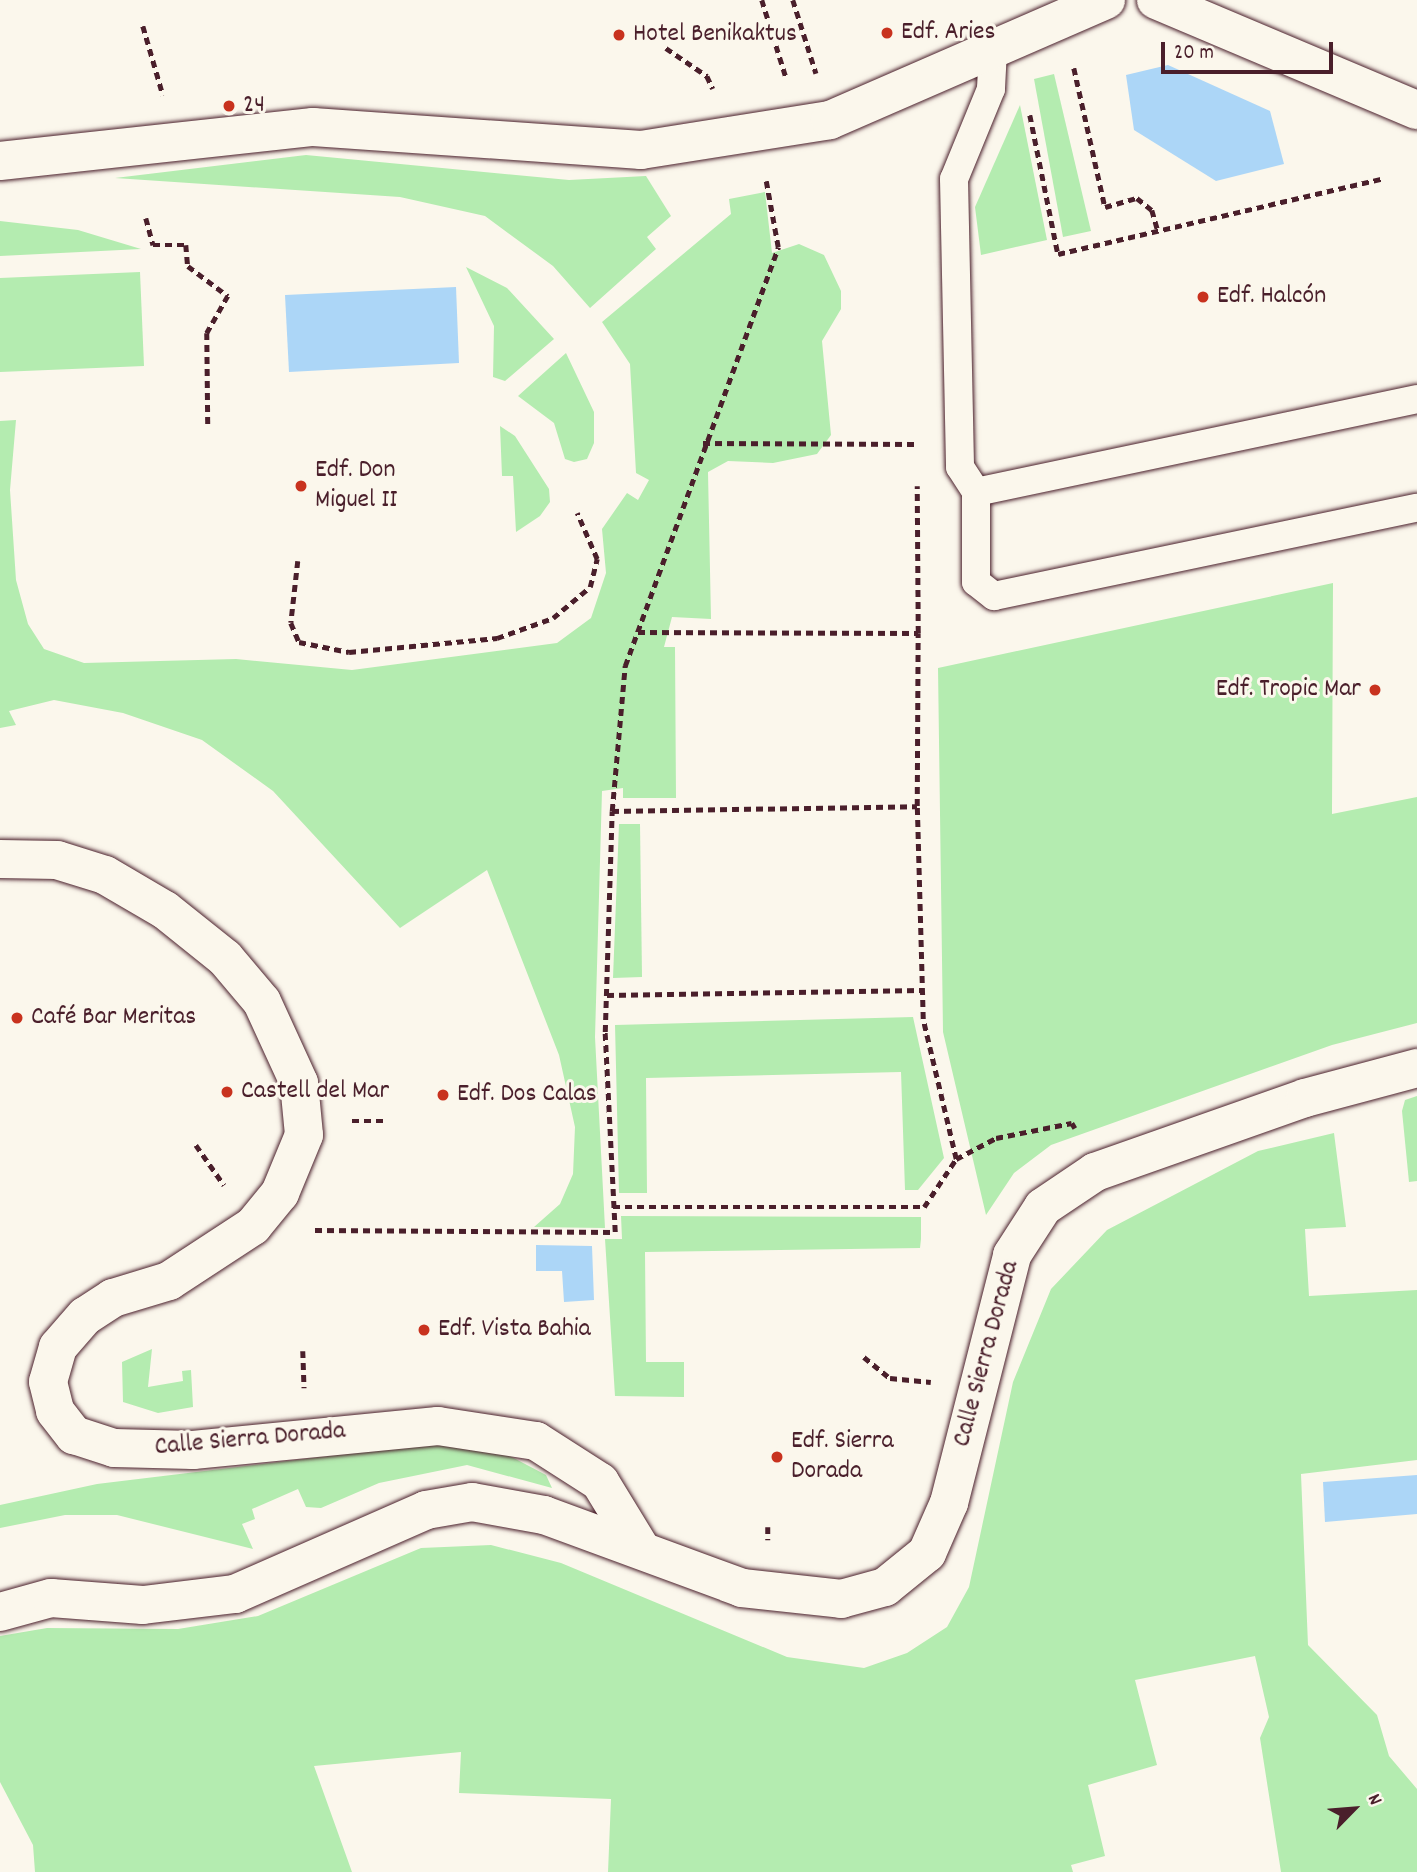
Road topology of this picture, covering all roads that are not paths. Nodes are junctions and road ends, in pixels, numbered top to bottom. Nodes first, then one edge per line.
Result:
1 (1106, 0) edge
2 (1156, 0) edge
3 (993, 50) junction
4 (1417, 110) edge
5 (0, 161) edge
6 (1417, 399) edge
7 (975, 492) junction
8 (1417, 508) edge
9 (0, 859) edge
10 (1417, 1069) edge
11 (639, 1546) junction
12 (0, 1612) edge

1 - 3 street
2 - 4 street
3 - 5 street
3 - 7 lane
6 - 7 lane
7 - 8 lane
9 - 11 street, Calle Sierra Dorada
10 - 11 street, Calle Sierra Dorada
11 - 12 street, Calle Sierra Dorada

